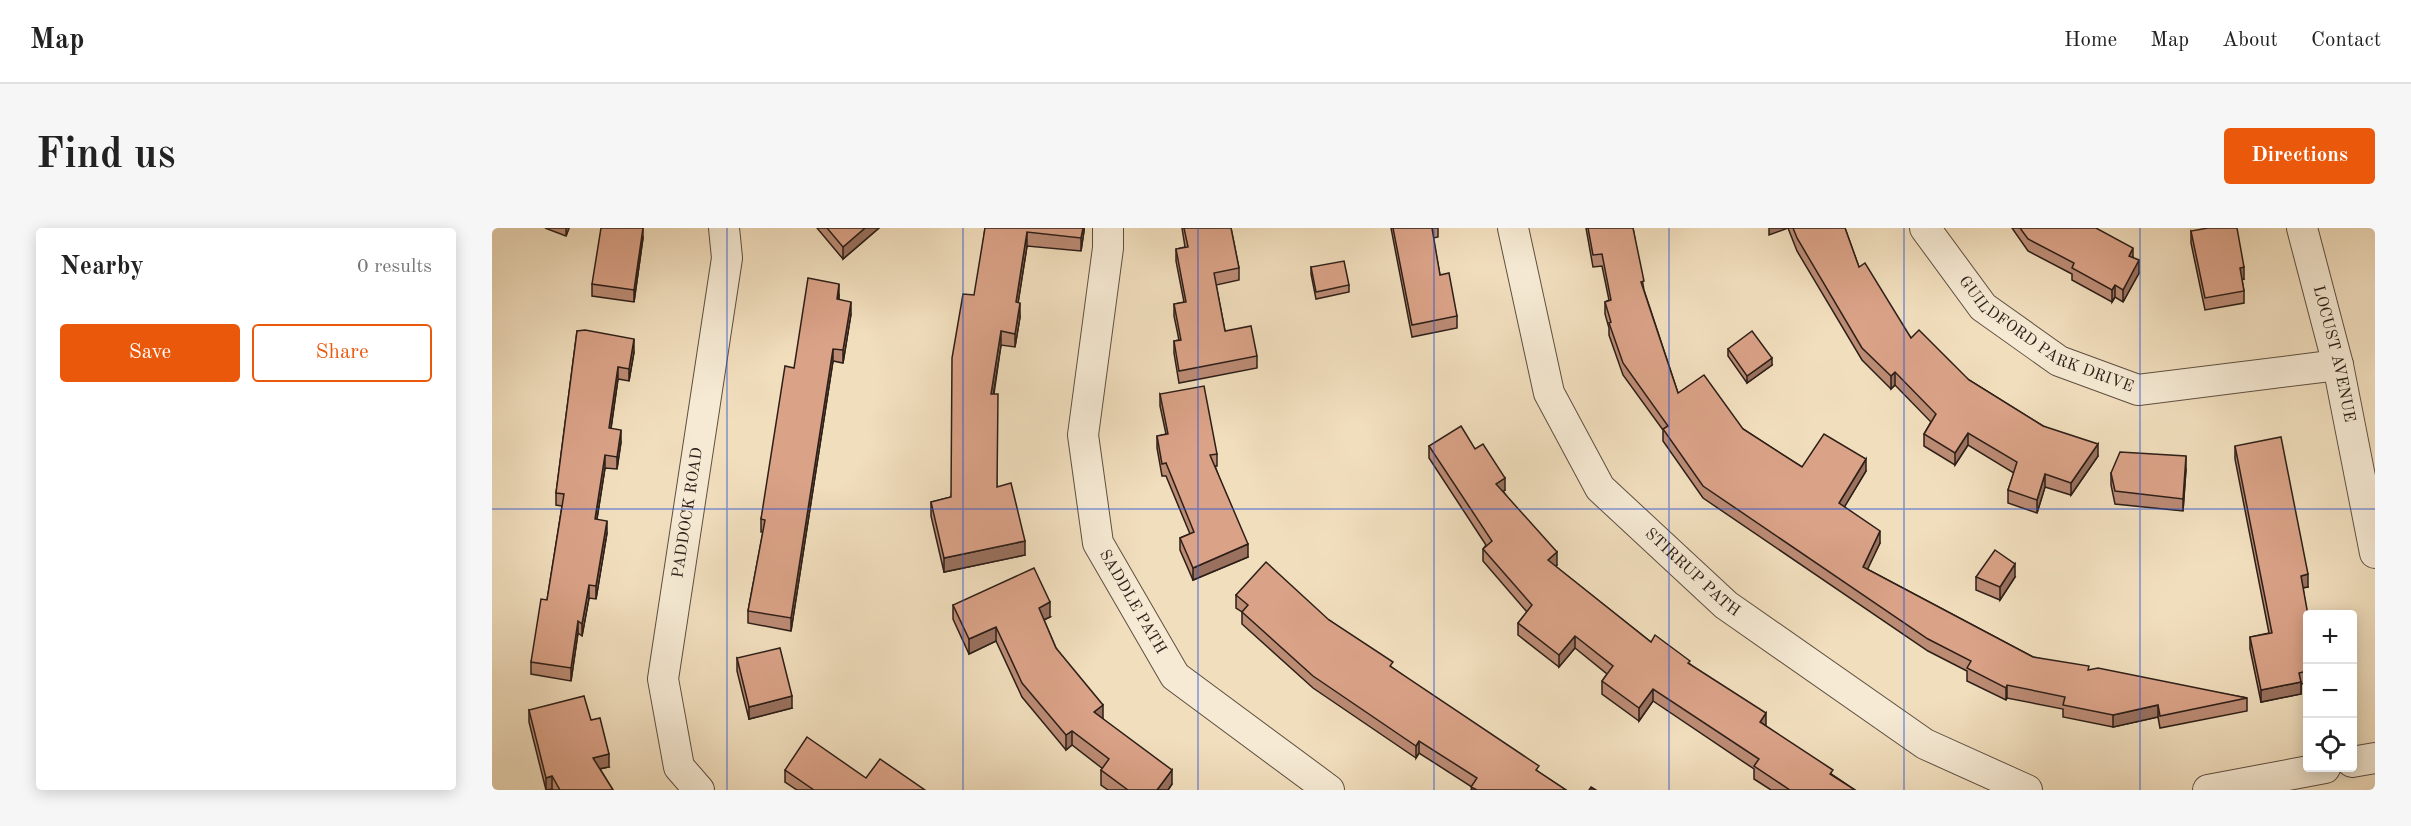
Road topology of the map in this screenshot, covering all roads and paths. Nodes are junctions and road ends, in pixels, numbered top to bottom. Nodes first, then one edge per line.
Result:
1 (724, 228) edge
2 (1108, 228) edge
3 (1513, 228) edge
4 (1925, 228) edge
5 (2302, 228) edge
6 (2338, 365) junction
7 (2375, 553) edge
8 (2375, 758) edge
9 (2357, 761) edge
10 (2304, 772) edge
11 (699, 790) edge
12 (1329, 790) edge
13 (2027, 790) edge
14 (2208, 790) edge

1 - 11 street, PADDOCK ROAD
2 - 12 street, SADDLE PATH
3 - 13 street, STIRRUP PATH
4 - 6 street, GUILDFORD PARK DRIVE
5 - 6 street, LOCUST AVENUE
6 - 7 street, LOCUST AVENUE
8 - 9 street
10 - 14 street

